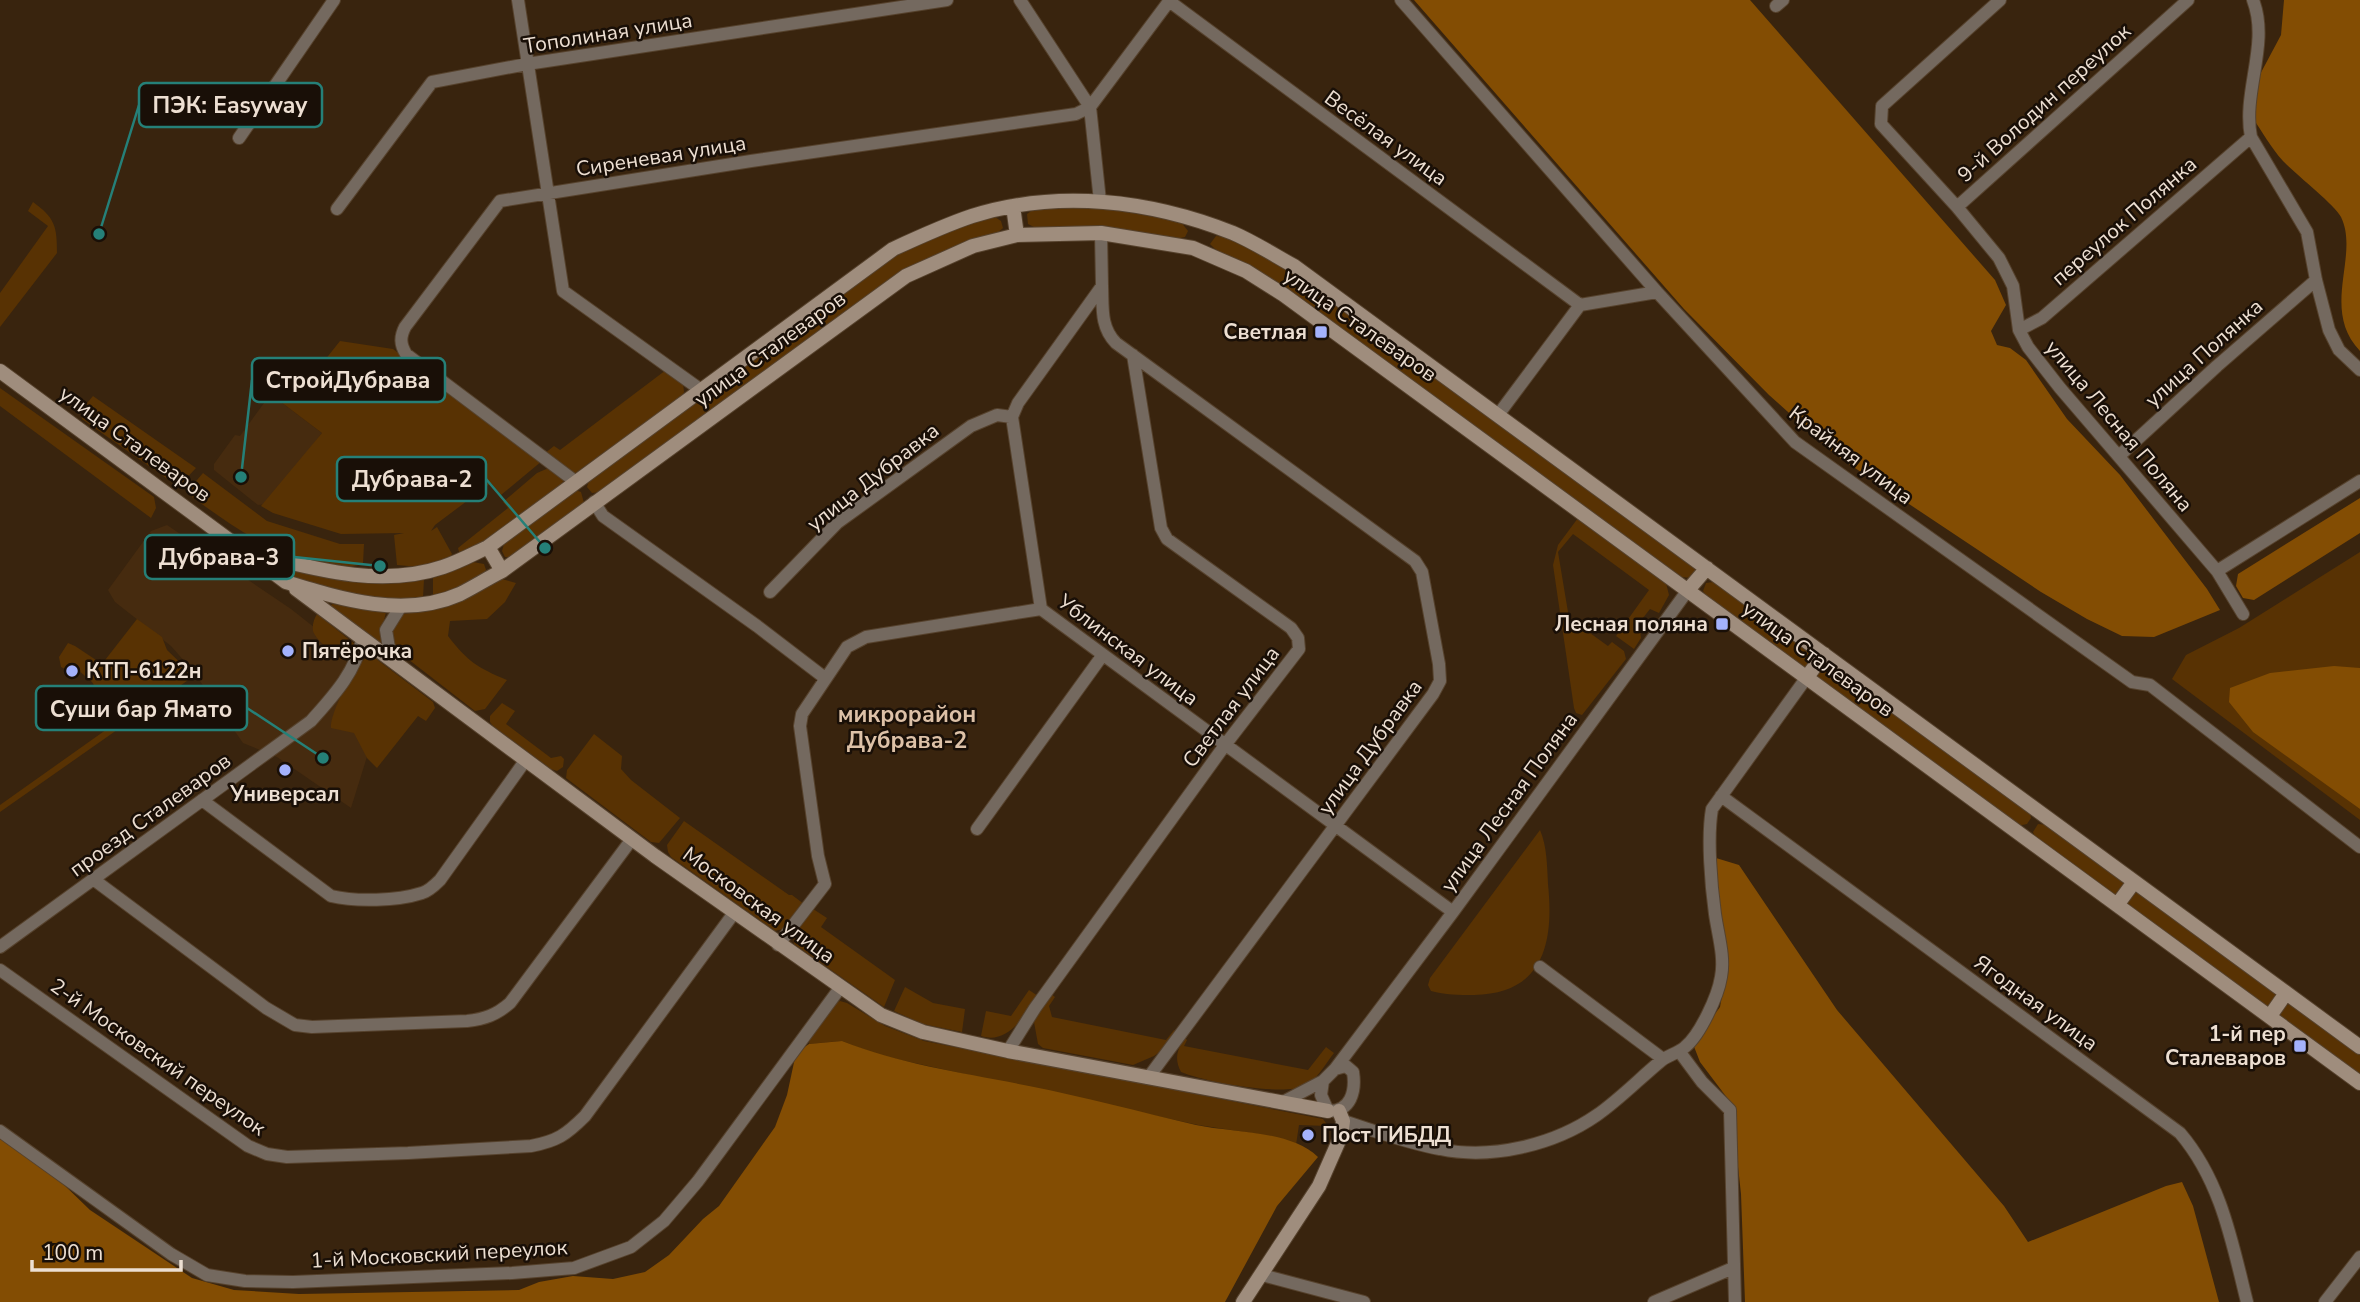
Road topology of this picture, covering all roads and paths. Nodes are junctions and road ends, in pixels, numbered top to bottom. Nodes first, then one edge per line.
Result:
1 (334, 0) edge
2 (518, 0) edge
3 (947, 0) edge
4 (1020, 0) edge
5 (1401, 0) edge
6 (2000, 0) edge
7 (2188, 0) edge
8 (2253, 0) edge
9 (1169, 1) edge
10 (527, 64) junction
11 (1090, 107) junction
12 (2251, 137) junction
13 (239, 138) dead end
14 (548, 193) junction
15 (1100, 201) junction
16 (1013, 206) junction
17 (1956, 207) junction
18 (337, 209) dead end
19 (1202, 223) junction
20 (1101, 233) junction
21 (1017, 236) junction
22 (1193, 248) junction
23 (2316, 280) junction
24 (1102, 286) junction
25 (1657, 292) junction
26 (1580, 305) junction
27 (2020, 330) junction
28 (1133, 355) junction
29 (2360, 370) edge
30 (0, 371) edge
31 (701, 390) junction
32 (1499, 415) junction
33 (1012, 417) junction
34 (2119, 456) junction
35 (2360, 481) edge
36 (576, 482) junction
37 (594, 502) junction
38 (488, 547) junction
39 (246, 551) junction
40 (1707, 568) junction
41 (502, 571) junction
42 (2217, 571) junction
43 (286, 582) junction
44 (1688, 590) junction
45 (770, 592) dead end
46 (401, 606) junction
47 (1041, 609) junction
48 (2243, 614) dead end
49 (362, 640) junction
50 (1824, 654) junction
51 (1102, 656) junction
52 (391, 660) junction
53 (1807, 677) junction
54 (825, 678) junction
55 (1225, 745) junction
56 (525, 761) junction
57 (1721, 796) junction
58 (202, 800) junction
59 (1336, 827) junction
60 (977, 829) dead end
61 (632, 839) junction
62 (2360, 847) edge
63 (93, 880) junction
64 (2134, 882) junction
65 (2117, 905) junction
66 (1453, 912) junction
67 (734, 913) junction
68 (778, 945) junction
69 (0, 947) edge
70 (1540, 967) dead end
71 (0, 970) edge
72 (840, 988) junction
73 (2286, 993) junction
74 (2270, 1016) junction
75 (1360, 1037) junction
76 (2360, 1047) edge
77 (1008, 1051) junction
78 (1679, 1051) junction
79 (1663, 1059) junction
80 (1335, 1069) junction
81 (1353, 1072) junction
82 (1148, 1078) junction
83 (1323, 1081) junction
84 (2360, 1083) edge
85 (1281, 1103) junction
86 (1337, 1115) junction
87 (0, 1131) edge
88 (2360, 1257) edge
89 (1733, 1268) junction
90 (1262, 1275) junction
91 (1243, 1302) edge
92 (1364, 1302) edge
93 (1654, 1302) edge
94 (1735, 1302) edge
95 (2246, 1302) edge
96 (2325, 1302) edge

1 - 13 street
2 - 10 street
3 - 10 street, Тополиная улица
4 - 11 street
5 - 25 street, Крайняя улица
6 - 17 street, улица Лесная Поляна
7 - 17 street, 9-й Володин переулок
8 - 12 street
9 - 11 street
9 - 26 street, Весёлая улица
10 - 14 street
10 - 18 street, Тополиная улица
11 - 14 street, Сиреневая улица
11 - 15 street
12 - 23 street
12 - 27 street, переулок Полянка
14 - 31 street
14 - 36 street, Сиреневая улица
15 - 16 main road, улица Сталеваров
15 - 19 main road, улица Сталеваров
16 - 21 main road
16 - 31 main road, улица Сталеваров
17 - 27 street, улица Лесная Поляна
19 - 22 main road
19 - 32 main road, улица Сталеваров
20 - 21 main road, улица Сталеваров
20 - 22 main road, улица Сталеваров
20 - 24 street
21 - 37 main road, улица Сталеваров
22 - 44 main road, улица Сталеваров
23 - 29 street
23 - 34 street, улица Полянка
24 - 28 street, улица Дубравка
24 - 33 street
25 - 26 street
25 - 62 street, Крайняя улица
26 - 32 street
27 - 34 street, улица Лесная Поляна
28 - 55 street, Светлая улица
28 - 59 street, улица Дубравка
30 - 39 main road, улица Сталеваров
31 - 36 main road, улица Сталеваров
32 - 40 main road, улица Сталеваров
33 - 45 street, улица Дубравка
33 - 47 street, Ублинская улица
34 - 42 street, улица Лесная Поляна
35 - 42 street
36 - 37 main road
36 - 38 main road, улица Сталеваров
37 - 41 main road, улица Сталеваров
37 - 54 street
38 - 39 main road, улица Сталеваров
38 - 41 main road
39 - 43 main road, улица Сталеваров
40 - 44 main road
40 - 50 main road, улица Сталеваров
41 - 46 main road, улица Сталеваров
42 - 48 street, улица Лесная Поляна
43 - 46 main road, улица Сталеваров
43 - 49 main road, Московская улица
44 - 53 main road, улица Сталеваров
44 - 66 street, улица Лесная Поляна
46 - 52 street
47 - 51 street, Ублинская улица
47 - 54 street
49 - 52 main road, Московская улица
49 - 58 street, проезд Сталеваров
50 - 53 main road
50 - 64 main road, улица Сталеваров
51 - 55 street, Ублинская улица
51 - 60 street
52 - 56 main road, Московская улица
53 - 57 street, Московская улица
53 - 65 main road, улица Сталеваров
54 - 68 street
55 - 59 street, Ублинская улица
55 - 77 street, Светлая улица
56 - 58 street
56 - 61 main road, Московская улица
57 - 78 street, Московская улица
57 - 95 street, Ягодная улица
58 - 63 street, проезд Сталеваров
59 - 66 street, Ублинская улица
59 - 82 street, улица Дубравка
61 - 63 street
61 - 67 main road, Московская улица
63 - 69 street, проезд Сталеваров
64 - 65 main road
64 - 73 main road, улица Сталеваров
65 - 74 main road, улица Сталеваров
66 - 75 street, улица Лесная Поляна
67 - 68 main road, Московская улица
67 - 71 street, 2-й Московский переулок
68 - 72 main road, Московская улица
70 - 79 street
72 - 77 main road, Московская улица
72 - 87 street, 1-й Московский переулок
73 - 74 main road
73 - 76 main road, улица Сталеваров
74 - 84 main road, улица Сталеваров
75 - 80 street, улица Лесная Поляна
75 - 81 street, улица Лесная Поляна
77 - 82 main road, Московская улица
78 - 79 street, Московская улица
78 - 89 street
79 - 86 street, Московская улица
80 - 81 street
80 - 83 street, улица Лесная Поляна
81 - 86 street, улица Лесная Поляна
82 - 85 main road, Московская улица
83 - 85 street
83 - 86 street
85 - 86 main road, Московская улица
86 - 90 main road
88 - 96 street
89 - 93 street
89 - 94 street
90 - 91 main road
90 - 92 street

